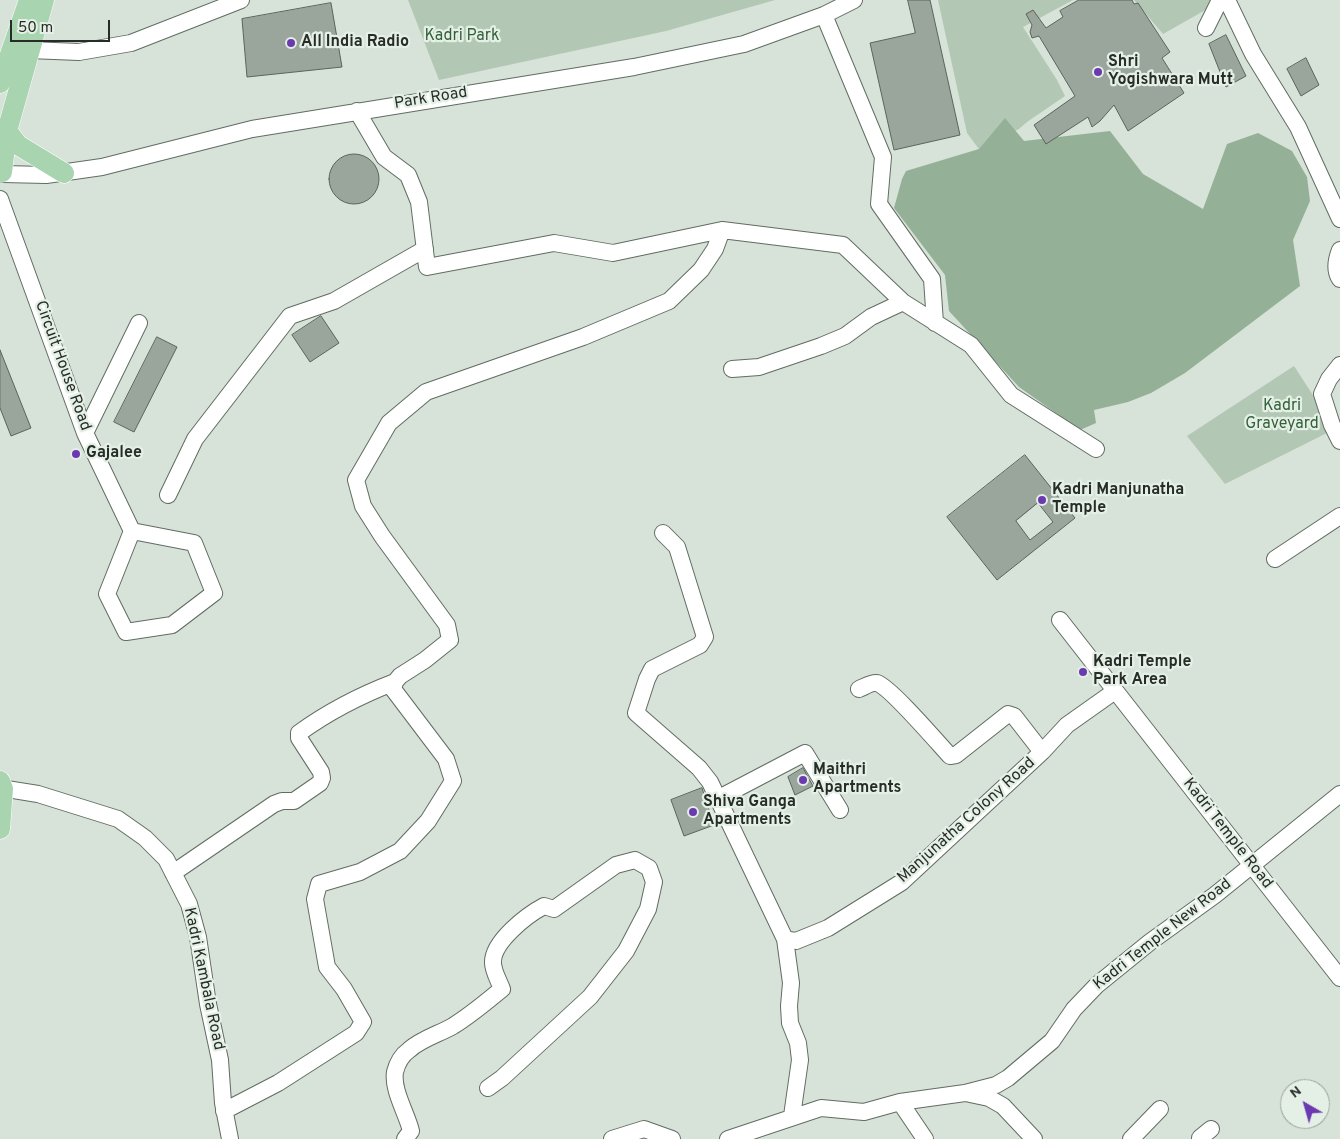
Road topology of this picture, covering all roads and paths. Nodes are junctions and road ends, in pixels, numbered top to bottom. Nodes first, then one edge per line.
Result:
1 (29, 0) edge
2 (44, 0) edge
3 (241, 0) edge
4 (854, 0) edge
5 (1220, 0) edge
6 (1227, 0) edge
7 (824, 15) junction
8 (1206, 28) dead end
9 (29, 50) junction
10 (0, 82) edge
11 (357, 111) junction
12 (7, 132) junction
13 (64, 173) junction
14 (1, 174) edge
15 (0, 198) edge
16 (1340, 219) edge
17 (722, 230) junction
18 (424, 249) junction
19 (1340, 250) edge
20 (1340, 280) edge
21 (903, 302) junction
22 (935, 322) junction
23 (139, 323) dead end
24 (1340, 365) edge
25 (732, 369) dead end
26 (85, 433) junction
27 (1340, 441) edge
28 (1096, 449) dead end
29 (168, 494) dead end
30 (1340, 516) edge
31 (132, 531) junction
32 (663, 533) dead end
33 (1275, 559) dead end
34 (1060, 620) dead end
35 (395, 682) junction
36 (859, 689) dead end
37 (1114, 691) junction
38 (1042, 752) junction
39 (1, 786) edge
40 (1340, 794) edge
41 (718, 798) junction
42 (840, 810) dead end
43 (0, 828) edge
44 (1252, 866) junction
45 (173, 873) junction
46 (785, 939) junction
47 (1340, 978) edge
48 (488, 1088) dead end
49 (965, 1093) junction
50 (900, 1102) junction
51 (1160, 1108) dead end
52 (224, 1111) junction
53 (792, 1116) junction
54 (230, 1139) edge
55 (404, 1139) edge
56 (612, 1139) edge
57 (672, 1139) edge
58 (728, 1139) edge
59 (926, 1139) edge
60 (1034, 1139) edge
61 (1131, 1139) edge

1 - 10 main road
2 - 9 main road
3 - 9 street
4 - 7 street, Park Road
5 - 8 street
6 - 16 street
7 - 11 street, Park Road
7 - 22 street
9 - 12 main road
11 - 13 street, Park Road
11 - 18 street
12 - 13 main road
12 - 14 main road
13 - 14 street, Park Road
15 - 26 street, Circuit House Road
17 - 18 street
17 - 21 street
17 - 35 street
18 - 29 street
19 - 20 street
21 - 22 street
21 - 25 street
22 - 28 street
23 - 26 street
24 - 27 street
26 - 31 street, Circuit House Road
30 - 33 street
31 - 31 street
32 - 41 street
34 - 37 street, Kadri Temple Road
35 - 45 street
35 - 52 street
36 - 38 street
37 - 38 street, Manjunatha Colony Road
37 - 44 street, Kadri Temple Road
38 - 46 street, Manjunatha Colony Road
39 - 43 main road
39 - 45 street, Kadri Kambala Road
40 - 44 street, Kadri Temple New Road
41 - 42 street
41 - 46 street
44 - 47 street, Kadri Temple Road
44 - 49 street, Kadri Temple New Road
45 - 52 street, Kadri Kambala Road
46 - 53 street
48 - 55 street
49 - 50 street, Kadri Temple New Road
49 - 60 street
50 - 53 street, Kadri Temple New Road
50 - 59 street
51 - 61 street
52 - 54 street, Kadri Kambala Road
53 - 58 street, Kadri Temple New Road
56 - 57 street

